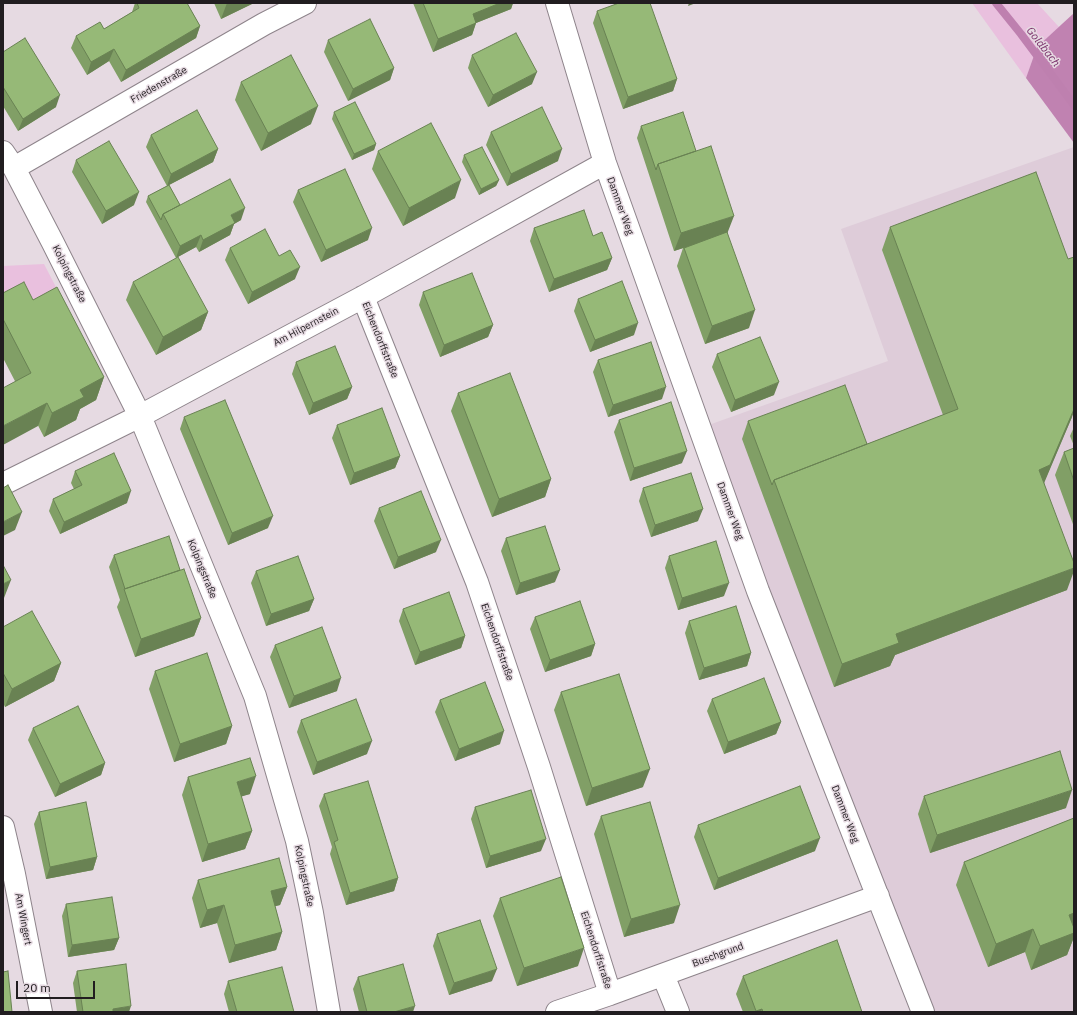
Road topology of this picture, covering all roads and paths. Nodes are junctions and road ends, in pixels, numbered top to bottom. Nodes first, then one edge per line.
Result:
1 (305, 3) edge
2 (557, 3) edge
3 (8, 160) edge
4 (605, 163) junction
5 (363, 297) junction
6 (140, 416) junction
7 (3, 484) edge
8 (3, 827) edge
9 (878, 896) junction
10 (663, 975) junction
11 (610, 994) junction
12 (41, 1012) edge
13 (329, 1012) edge
14 (557, 1012) edge
15 (678, 1012) edge
16 (923, 1012) edge

1 - 3 street, Friedenstraße
2 - 4 street, Dammer Weg
3 - 6 street, Kolpingstraße
4 - 5 street, Am Hilpernstein
4 - 9 street, Dammer Weg
5 - 6 street, Am Hilpernstein
5 - 11 street, Eichendorffstraße
6 - 7 street, Am Hilpernstein
6 - 13 street, Kolpingstraße
8 - 12 street, Am Wingert
9 - 10 street, Buschgrund
9 - 16 street, Dammer Weg
10 - 11 street, Buschgrund
10 - 15 street
11 - 14 street, Buschgrund

